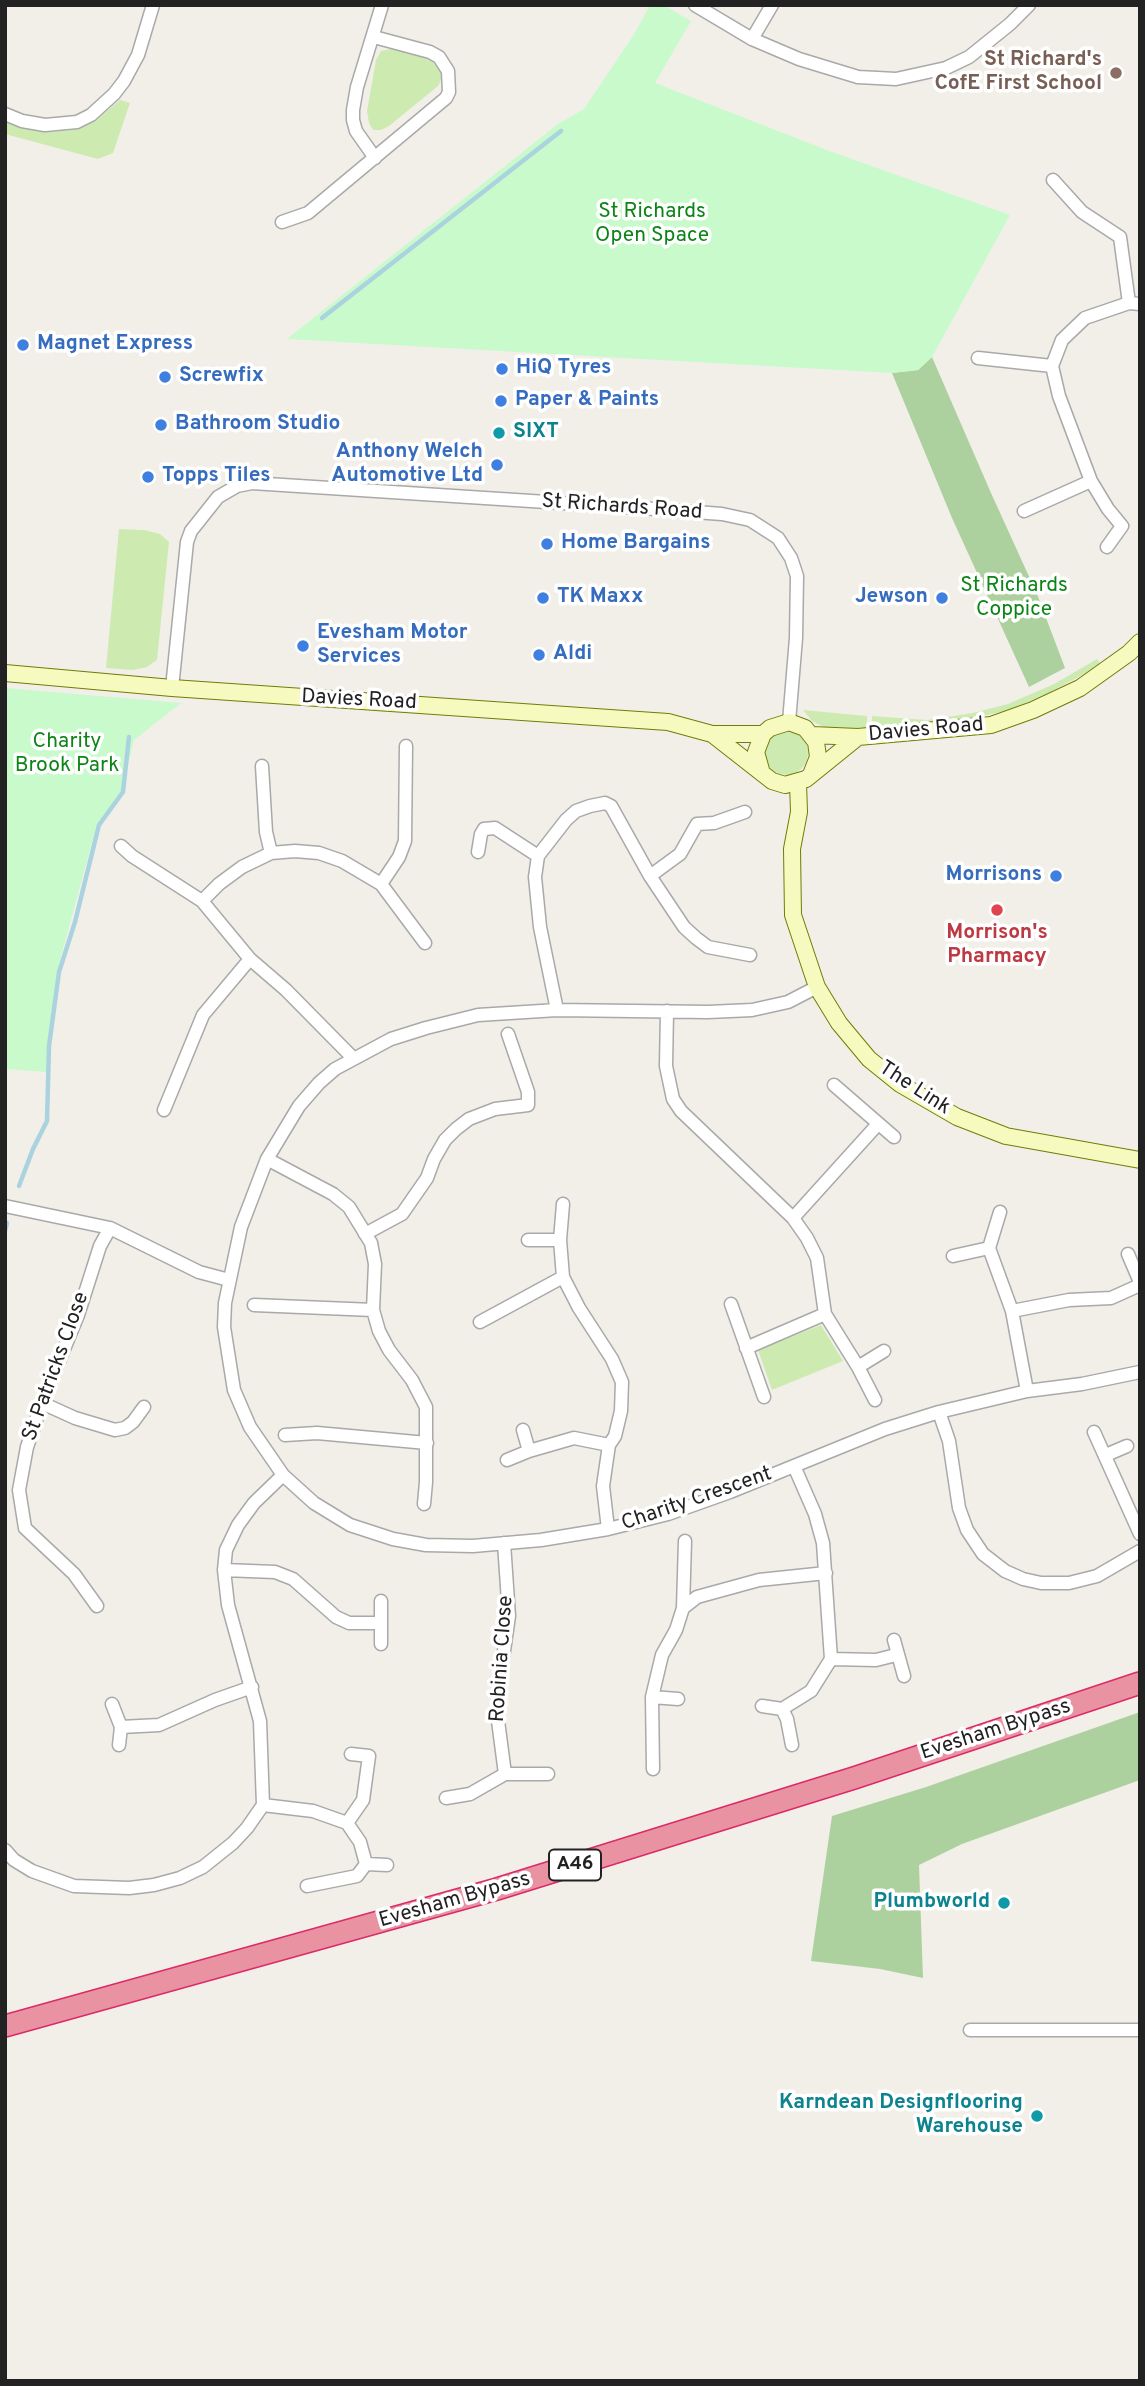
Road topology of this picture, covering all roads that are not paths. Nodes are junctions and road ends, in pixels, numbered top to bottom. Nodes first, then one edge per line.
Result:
1 (153, 5) edge
2 (382, 5) edge
3 (695, 5) edge
4 (772, 5) edge
5 (1029, 5) edge
6 (374, 37) junction
7 (751, 39) junction
8 (5, 114) edge
9 (375, 158) junction
10 (1053, 180) dead end
11 (282, 222) dead end
12 (1135, 304) edge
13 (978, 358) dead end
14 (1052, 366) junction
15 (1091, 481) junction
16 (1024, 511) dead end
17 (1107, 547) dead end
18 (1140, 642) edge
19 (5, 673) edge
20 (172, 688) junction
21 (789, 722) junction
22 (712, 734) junction
23 (763, 734) junction
24 (812, 735) junction
25 (858, 737) junction
26 (406, 746) dead end
27 (262, 766) dead end
28 (761, 770) junction
29 (812, 772) junction
30 (778, 783) junction
31 (798, 783) junction
32 (745, 812) dead end
33 (799, 812) junction
34 (121, 846) dead end
35 (478, 852) dead end
36 (271, 853) junction
37 (538, 856) junction
38 (650, 876) junction
39 (381, 884) junction
40 (202, 901) junction
41 (425, 943) dead end
42 (750, 955) dead end
43 (250, 959) junction
44 (817, 987) junction
45 (557, 1010) junction
46 (667, 1011) junction
47 (508, 1034) dead end
48 (354, 1058) junction
49 (834, 1085) dead end
50 (163, 1110) dead end
51 (878, 1124) junction
52 (894, 1137) dead end
53 (267, 1159) junction
54 (1140, 1160) edge
55 (563, 1204) dead end
56 (5, 1206) edge
57 (1000, 1212) dead end
58 (793, 1218) junction
59 (110, 1228) junction
60 (365, 1234) junction
61 (528, 1240) dead end
62 (560, 1240) junction
63 (989, 1248) junction
64 (1128, 1254) dead end
65 (953, 1256) dead end
66 (563, 1277) junction
67 (229, 1280) junction
68 (1140, 1283) edge
69 (731, 1304) dead end
70 (254, 1305) dead end
71 (373, 1310) junction
72 (1012, 1311) junction
73 (825, 1314) junction
74 (480, 1322) dead end
75 (746, 1348) junction
76 (884, 1351) dead end
77 (858, 1367) junction
78 (1140, 1372) edge
79 (1027, 1391) junction
80 (764, 1397) dead end
81 (875, 1400) dead end
82 (41, 1403) junction
83 (144, 1407) dead end
84 (939, 1412) junction
85 (523, 1430) dead end
86 (1094, 1432) dead end
87 (285, 1435) dead end
88 (427, 1443) junction
89 (609, 1445) junction
90 (1128, 1446) dead end
91 (529, 1451) junction
92 (1106, 1455) junction
93 (507, 1460) dead end
94 (794, 1466) junction
95 (283, 1475) junction
96 (424, 1504) dead end
97 (608, 1529) junction
98 (1140, 1534) edge
99 (685, 1541) dead end
100 (504, 1543) junction
101 (1140, 1551) edge
102 (224, 1570) junction
103 (826, 1573) junction
104 (381, 1601) dead end
105 (97, 1606) dead end
106 (683, 1608) junction
107 (381, 1623) junction
108 (894, 1640) dead end
109 (381, 1644) dead end
110 (896, 1655) junction
111 (831, 1659) junction
112 (904, 1676) dead end
113 (1140, 1683) edge
114 (252, 1688) junction
115 (652, 1697) junction
116 (678, 1699) dead end
117 (112, 1704) dead end
118 (762, 1706) dead end
119 (782, 1709) junction
120 (121, 1727) junction
121 (118, 1745) dead end
122 (792, 1745) dead end
123 (351, 1754) dead end
124 (653, 1769) dead end
125 (505, 1774) junction
126 (548, 1774) dead end
127 (446, 1798) dead end
128 (263, 1805) junction
129 (348, 1823) junction
130 (10, 1855) edge
131 (366, 1864) junction
132 (387, 1865) dead end
133 (5, 1870) edge
134 (307, 1885) dead end
135 (5, 2026) edge
136 (1140, 2030) edge
137 (970, 2031) dead end

1 - 8 street
2 - 6 street
3 - 7 street
4 - 7 street
5 - 7 street
6 - 9 street
6 - 9 street
9 - 11 street
10 - 12 street
12 - 14 street
13 - 14 street
14 - 15 street
15 - 16 street
15 - 17 street
18 - 25 street, Davies Road
19 - 20 street, Davies Road
20 - 21 street, St Richards Road
20 - 22 street, Davies Road
21 - 23 street, Davies Road
21 - 24 street, Davies Road
22 - 23 street, Davies Road
22 - 28 street, Davies Road
23 - 28 street
24 - 25 street, Davies Road
24 - 29 street
25 - 29 street, Davies Road
26 - 39 street
27 - 36 street
28 - 30 street, Davies Road
29 - 31 street, Davies Road
30 - 31 street
30 - 33 street
31 - 33 street, The Link
32 - 38 street
33 - 44 street, The Link
34 - 40 street
35 - 37 street
36 - 39 street
36 - 40 street
37 - 38 street
37 - 45 street
38 - 42 street
39 - 41 street
40 - 43 street
43 - 48 street
43 - 50 street
44 - 46 street, Charity Crescent
44 - 54 street, The Link
45 - 46 street, Charity Crescent
45 - 48 street, Charity Crescent
46 - 58 street
47 - 60 street
48 - 53 street, Charity Crescent
49 - 51 street
51 - 52 street
51 - 58 street
53 - 60 street
53 - 67 street, Charity Crescent
55 - 62 street
56 - 59 street
57 - 63 street
58 - 73 street
59 - 67 street
59 - 82 street, St Patricks Close
60 - 71 street
61 - 62 street
62 - 66 street
63 - 65 street
63 - 72 street
64 - 68 street
66 - 74 street
66 - 89 street
67 - 95 street, Charity Crescent
68 - 72 street
69 - 75 street
70 - 71 street
71 - 88 street
72 - 79 street
73 - 75 street
73 - 77 street
75 - 80 street
76 - 77 street
77 - 81 street
78 - 79 street, Charity Crescent
79 - 84 street, Charity Crescent
82 - 83 street
82 - 105 street, St Patricks Close
84 - 94 street, Charity Crescent
84 - 101 street
85 - 91 street
86 - 92 street
87 - 88 street
88 - 96 street
89 - 91 street
89 - 97 street
90 - 92 street
91 - 93 street
92 - 98 street
94 - 97 street, Charity Crescent
94 - 103 street
95 - 100 street, Charity Crescent
95 - 102 street
97 - 100 street, Charity Crescent
99 - 106 street
100 - 125 street, Robinia Close
102 - 107 street
102 - 114 street
103 - 106 street
103 - 111 street
104 - 107 street
106 - 115 street
107 - 109 street
108 - 110 street
110 - 111 street
110 - 112 street
111 - 119 street
113 - 135 highway, Evesham Bypass / A46
114 - 120 street
114 - 128 street
115 - 116 street
115 - 124 street
117 - 120 street
118 - 119 street
119 - 122 street
120 - 121 street
123 - 129 street
125 - 126 street
125 - 127 street
128 - 129 street
128 - 130 street
129 - 131 street
130 - 133 street
131 - 132 street
131 - 134 street
136 - 137 street

